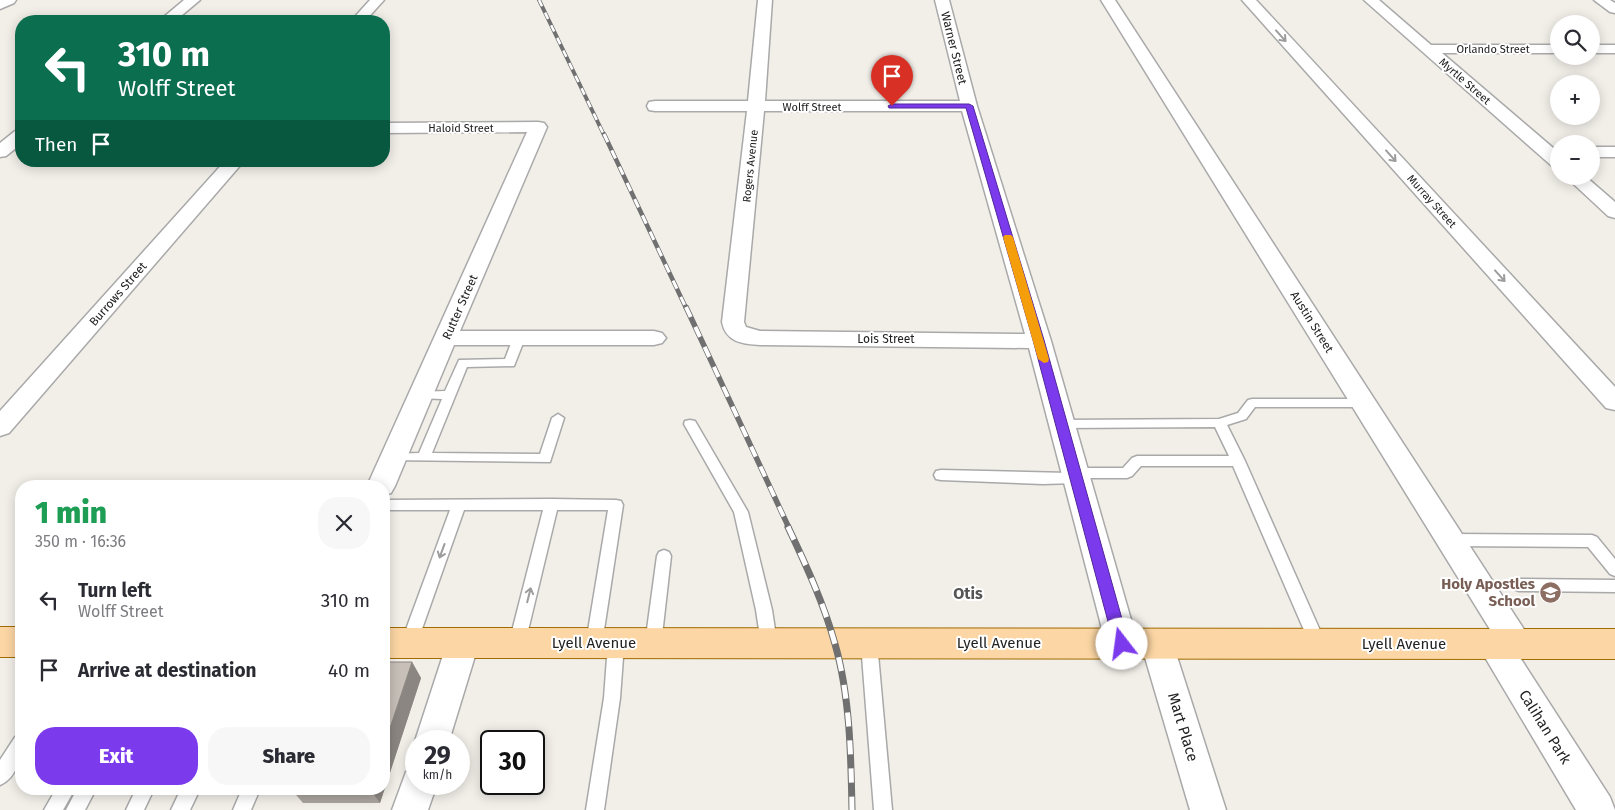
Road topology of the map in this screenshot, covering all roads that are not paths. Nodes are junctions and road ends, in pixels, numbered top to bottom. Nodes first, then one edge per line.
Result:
1 (9, 0) edge
2 (193, 0) edge
3 (377, 0) edge
4 (765, 0) edge
5 (942, 0) edge
6 (1108, 0) edge
7 (1248, 0) edge
8 (1371, 0) edge
9 (1601, 0) edge
10 (0, 5) edge
11 (1615, 9) edge
12 (174, 15) edge
13 (363, 15) edge
14 (1428, 49) junction
15 (1550, 49) edge
16 (1600, 49) edge
17 (1615, 50) edge
18 (655, 106) dead end
19 (969, 106) junction
20 (756, 107) junction
21 (390, 128) edge
22 (538, 128) joint
23 (15, 140) edge
24 (0, 152) edge
25 (1600, 152) edge
26 (1615, 152) edge
27 (1550, 153) edge
28 (230, 167) edge
29 (1584, 185) edge
30 (1615, 212) edge
31 (735, 331) joint
32 (447, 338) junction
33 (519, 338) junction
34 (654, 338) dead end
35 (1039, 340) junction
36 (421, 395) junction
37 (450, 395) junction
38 (1615, 402) edge
39 (1363, 403) junction
40 (558, 418) dead end
41 (1219, 422) junction
42 (690, 424) dead end
43 (1062, 424) junction
44 (0, 427) edge
45 (394, 457) junction
46 (424, 457) junction
47 (1238, 461) junction
48 (940, 475) dead end
49 (1076, 476) junction
50 (384, 480) edge
51 (552, 504) junction
52 (390, 505) edge
53 (459, 505) junction
54 (1450, 540) junction
55 (664, 556) dead end
56 (1615, 570) edge
57 (1519, 585) dead end
58 (1615, 586) edge
59 (0, 642) edge
60 (15, 642) edge
61 (396, 643) edge
62 (462, 643) junction
63 (518, 643) junction
64 (605, 643) junction
65 (769, 643) junction
66 (869, 643) junction
67 (653, 644) junction
68 (1122, 644) junction
69 (1157, 644) junction
70 (1318, 644) junction
71 (1505, 644) junction
72 (1615, 644) edge
73 (435, 730) edge
74 (15, 752) edge
75 (0, 776) edge
76 (62, 795) edge
77 (84, 795) edge
78 (142, 795) edge
79 (188, 795) edge
80 (249, 795) edge
81 (415, 795) edge
82 (53, 810) edge
83 (75, 810) edge
84 (135, 810) edge
85 (180, 810) edge
86 (242, 810) edge
87 (410, 810) edge
88 (595, 810) edge
89 (883, 810) edge
90 (1208, 810) edge
91 (1597, 810) edge

1 - 10 street
2 - 12 street
3 - 13 street
4 - 20 street, Rogers Avenue
5 - 19 street, Warner Street
6 - 39 street, Austin Street
7 -> 38 street, Murray Street
8 - 14 street, Myrtle Street
9 - 11 street
14 - 15 street, Orlando Street
14 - 27 street, Myrtle Street
16 - 17 street
18 - 20 street, Wolff Street
19 - 20 street, Wolff Street
19 - 35 street, Warner Street
20 - 31 street, Rogers Avenue
21 - 22 street, Haloid Street
22 - 32 street, Rutter Street
23 - 24 street
25 - 26 street
28 - 44 street, Burrows Street
29 - 30 street
31 - 35 street, Lois Street
32 - 33 street
32 - 36 street, Rutter Street
33 - 34 street
33 - 37 lane
35 - 43 street, Warner Street
36 - 37 lane
36 - 45 street, Rutter Street
37 - 46 lane
39 - 41 lane
39 - 54 street, Austin Street
40 - 46 lane
41 - 43 lane
41 - 47 lane
42 - 65 lane
43 - 49 street, Warner Street
45 - 46 lane
45 - 50 street, Rutter Street
47 - 49 lane
47 - 70 lane
48 - 49 lane
49 - 68 street, Warner Street
51 - 53 lane
63 -> 51 lane
51 - 64 lane
52 - 53 lane
53 -> 61 lane
54 - 56 lane
54 - 71 street, Austin Street
55 - 67 lane
57 - 58 lane
59 - 60 main road
61 - 62 main road, Lyell Avenue
62 - 63 main road, Lyell Avenue
62 - 73 street
63 - 64 main road, Lyell Avenue
64 - 67 main road, Lyell Avenue
64 - 88 lane
65 - 66 main road, Lyell Avenue
65 - 67 main road, Lyell Avenue
66 - 68 main road, Lyell Avenue
66 - 89 lane
68 - 69 main road, Lyell Avenue
69 - 70 main road, Lyell Avenue
69 - 90 street, Mart Place
70 - 71 main road, Lyell Avenue
71 - 72 main road, Lyell Avenue
71 - 91 street, Calihan Park
74 - 75 lane
76 - 82 lane
77 - 83 lane
78 - 84 lane
79 - 85 lane
80 - 86 lane
81 - 87 street

